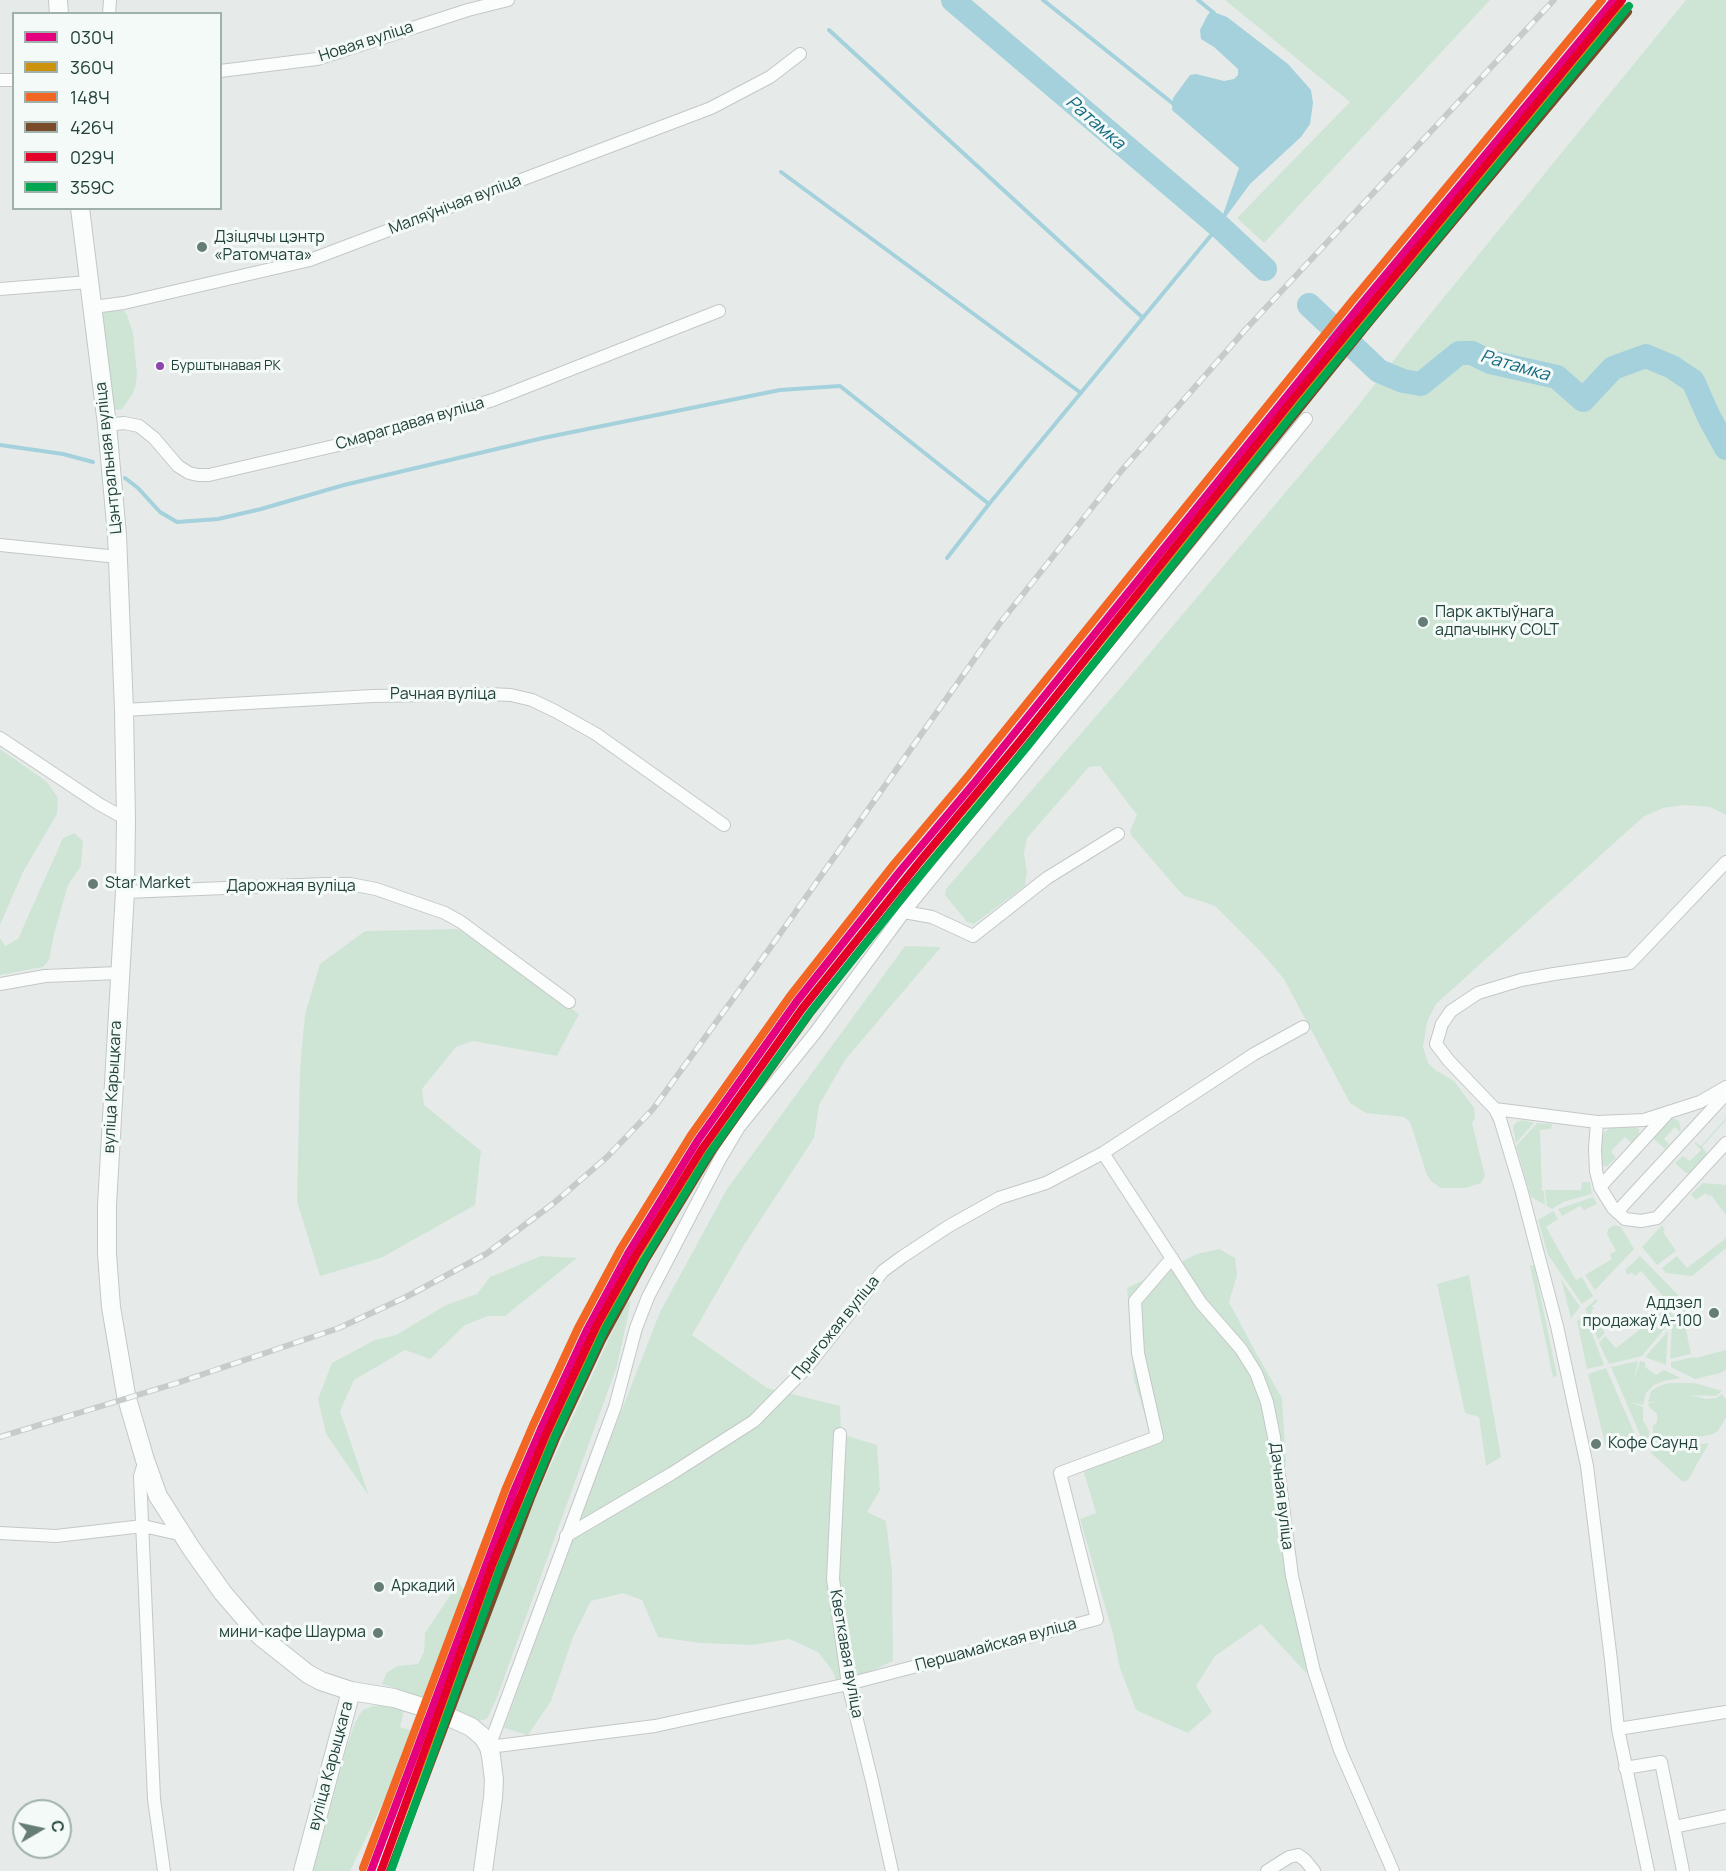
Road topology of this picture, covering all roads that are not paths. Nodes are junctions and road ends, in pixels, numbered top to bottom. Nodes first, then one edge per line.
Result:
1 (508, 0) edge
2 (800, 54) dead end
3 (222, 71) edge
4 (80, 210) edge
5 (89, 282) junction
6 (0, 289) edge
7 (93, 307) junction
8 (719, 311) dead end
9 (1306, 419) dead end
10 (106, 425) junction
11 (0, 545) edge
12 (118, 556) junction
13 (124, 710) junction
14 (0, 738) edge
15 (126, 819) junction
16 (724, 825) dead end
17 (1118, 834) dead end
18 (1726, 862) edge
19 (125, 892) junction
20 (904, 912) junction
21 (119, 973) junction
22 (0, 984) edge
23 (569, 1002) dead end
24 (1303, 1027) dead end
25 (1726, 1087) edge
26 (1726, 1094) edge
27 (1495, 1109) junction
28 (1666, 1114) junction
29 (1598, 1122) junction
30 (1726, 1143) edge
31 (1102, 1153) junction
32 (1600, 1187) junction
33 (1617, 1212) junction
34 (1172, 1258) junction
35 (840, 1434) dead end
36 (145, 1460) junction
37 (143, 1526) junction
38 (0, 1533) edge
39 (183, 1534) junction
40 (566, 1536) junction
41 (848, 1684) junction
42 (351, 1691) junction
43 (1726, 1712) edge
44 (1617, 1728) junction
45 (489, 1747) junction
46 (1625, 1768) junction
47 (1726, 1816) edge
48 (1674, 1827) junction
49 (164, 1871) edge
50 (303, 1871) edge
51 (483, 1871) edge
52 (892, 1871) edge
53 (1268, 1871) edge
54 (1314, 1871) edge
55 (1393, 1871) edge
56 (1648, 1871) edge
57 (1683, 1871) edge

1 - 3 street, Новая вуліца
2 - 7 street, Маляўнічая вуліца
4 - 5 street, Цэнтральная вуліца
5 - 6 street
5 - 7 street, Цэнтральная вуліца
7 - 10 street, Цэнтральная вуліца
8 - 10 street, Смарагдавая вуліца
9 - 20 street
10 - 12 street, Цэнтральная вуліца
11 - 12 street
12 - 13 street, Цэнтральная вуліца
13 - 15 street, вуліца Карыцкага
13 - 16 street, Рачная вуліца
14 - 15 street
15 - 19 street, вуліца Карыцкага
17 - 20 street
18 - 27 street
19 - 21 street, вуліца Карыцкага
19 - 23 street, Дарожная вуліца
20 - 40 street
21 - 22 street
21 - 36 street, вуліца Карыцкага
24 - 31 street, Прыгожая вуліца
25 - 28 street
26 - 33 street
27 - 29 street
27 - 44 street
28 - 29 street
28 - 32 street
29 - 32 street
30 - 33 street
31 - 34 street, Дачная вуліца
31 - 40 street, Прыгожая вуліца
32 - 33 street
34 - 41 street, Першамайская вуліца
34 - 55 street, Дачная вуліца
35 - 41 street, Кветкавая вуліца
36 - 37 street, вуліца Карыцкага
36 - 39 street, вуліца Карыцкага
37 - 38 street
37 - 39 street
37 - 49 street, вуліца Карыцкага
39 - 42 street, вуліца Карыцкага
40 - 45 street
41 - 45 street, Першамайская вуліца
41 - 52 street, Кветкавая вуліца
42 - 45 street
42 - 50 street, вуліца Карыцкага
43 - 44 street
44 - 46 street
45 - 51 street
46 - 48 street
46 - 56 street
47 - 48 street
48 - 57 street
53 - 54 street

